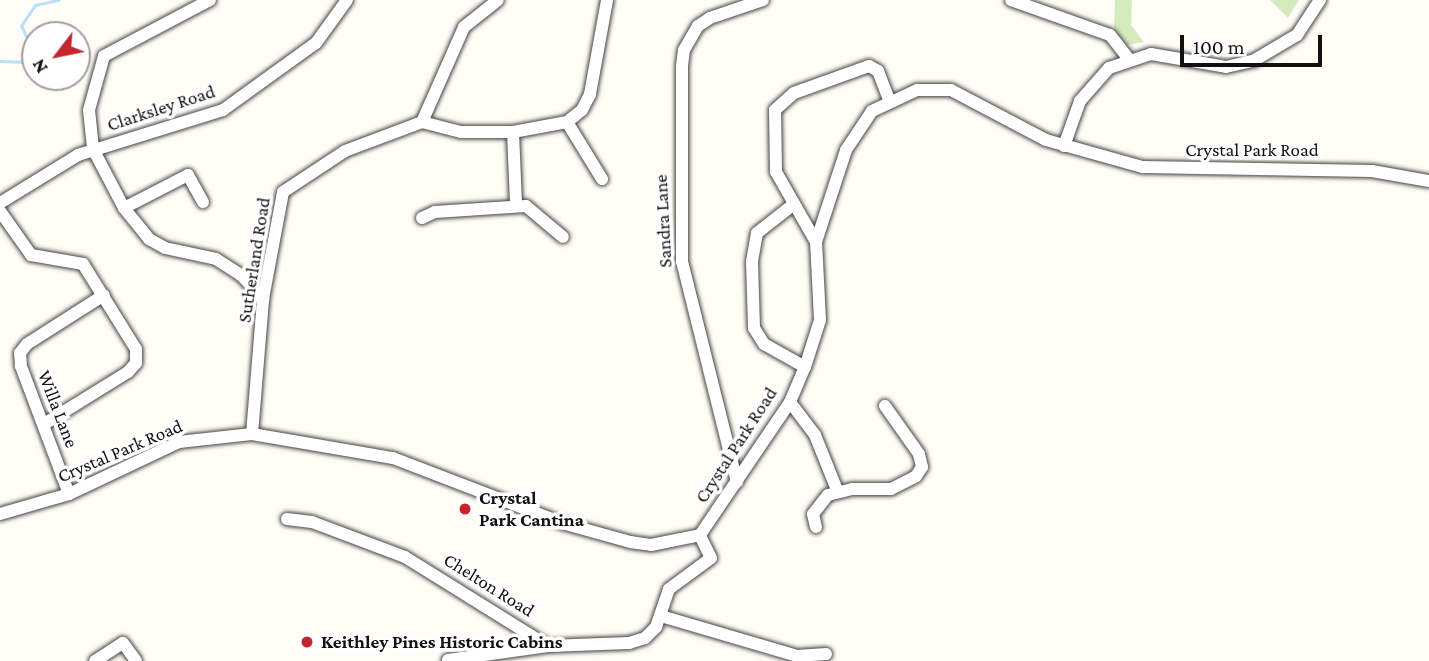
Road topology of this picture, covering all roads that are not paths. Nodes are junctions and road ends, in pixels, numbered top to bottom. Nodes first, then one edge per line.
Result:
1 (210, 0) edge
2 (347, 0) edge
3 (498, 0) edge
4 (607, 0) edge
5 (763, 0) edge
6 (1011, 0) edge
7 (1320, 0) edge
8 (1129, 59) junction
9 (889, 100) junction
10 (422, 122) junction
11 (567, 122) junction
12 (513, 132) junction
13 (1064, 146) junction
14 (93, 149) junction
15 (602, 179) dead end
16 (1429, 181) edge
17 (203, 202) dead end
18 (0, 203) edge
19 (794, 204) junction
20 (516, 205) junction
21 (124, 208) junction
22 (0, 211) edge
23 (422, 218) dead end
24 (563, 237) dead end
25 (816, 242) junction
26 (104, 295) junction
27 (263, 299) junction
28 (805, 367) junction
29 (790, 402) junction
30 (885, 406) dead end
31 (44, 424) junction
32 (252, 434) junction
33 (737, 482) junction
34 (836, 490) junction
35 (69, 494) junction
36 (0, 514) edge
37 (288, 519) dead end
38 (816, 527) dead end
39 (700, 535) junction
40 (661, 616) junction
41 (548, 646) junction
42 (826, 654) dead end
43 (448, 660) edge
44 (95, 661) edge
45 (136, 661) edge

1 - 14 street
2 - 14 street, Clarksley Road
3 - 10 street
4 - 11 street
5 - 33 street, Sandra Lane
6 - 8 street
7 - 8 street
8 - 13 street
9 - 13 street, Crystal Park Road
9 - 19 street
9 - 25 street, Crystal Park Road
10 - 12 street
10 - 27 street, Sutherland Road
11 - 12 street
11 - 15 street
12 - 20 street
13 - 16 street, Crystal Park Road
14 - 18 street, Clarksley Road
14 - 21 street
17 - 21 street
19 - 25 street
19 - 28 street
20 - 23 street
20 - 24 street
21 - 27 street
22 - 26 street
25 - 28 street, Crystal Park Road
26 - 31 street, Willa Lane
26 - 31 street
27 - 32 street, Sutherland Road
28 - 29 street, Crystal Park Road
29 - 33 street, Crystal Park Road
29 - 34 street
30 - 34 street
31 - 35 street, Willa Lane
32 - 35 street, Crystal Park Road
32 - 39 street, Crystal Park Road
33 - 39 street, Crystal Park Road
34 - 38 street
35 - 36 street, Crystal Park Road
37 - 41 street, Chelton Road
39 - 40 street
40 - 41 street
40 - 42 street
41 - 43 street
44 - 45 street

